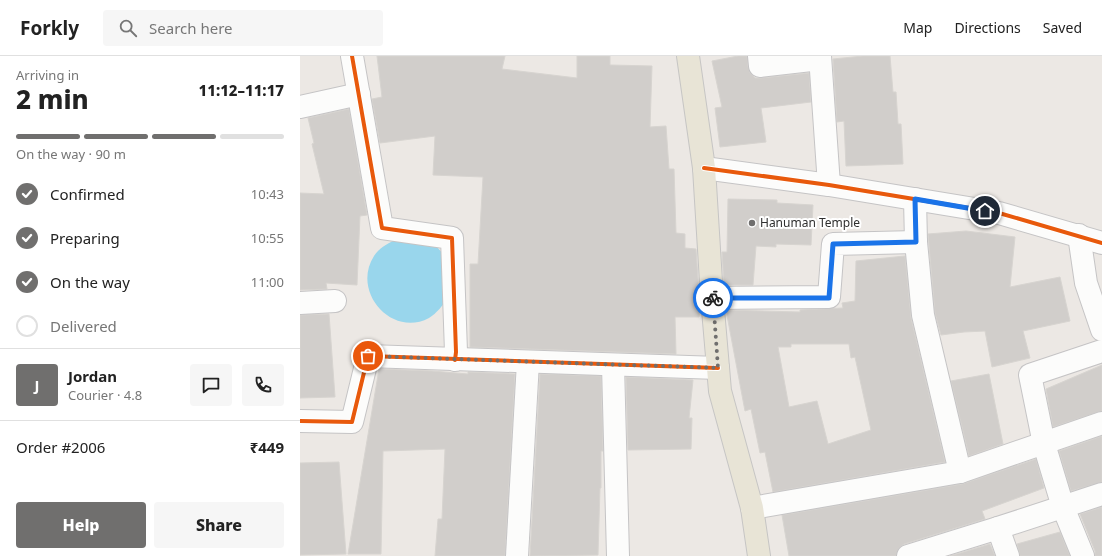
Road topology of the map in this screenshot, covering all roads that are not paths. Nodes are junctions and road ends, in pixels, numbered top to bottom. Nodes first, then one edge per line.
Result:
1 (352, 56) edge
2 (688, 56) edge
3 (759, 56) edge
4 (820, 58) edge
5 (359, 94) junction
6 (300, 107) edge
7 (704, 168) junction
8 (829, 185) junction
9 (915, 199) junction
10 (1079, 235) junction
11 (916, 242) junction
12 (1102, 243) edge
13 (712, 298) junction
14 (335, 301) dead end
15 (300, 303) edge
16 (1102, 330) edge
17 (1102, 351) edge
18 (455, 360) junction
19 (528, 362) junction
20 (613, 365) junction
21 (718, 368) junction
22 (300, 421) edge
23 (1102, 423) edge
24 (1044, 444) junction
25 (960, 472) junction
26 (1102, 494) edge
27 (1063, 506) junction
28 (752, 508) junction
29 (998, 528) junction
30 (516, 556) edge
31 (618, 556) edge
32 (759, 556) edge
33 (908, 556) edge
34 (1008, 556) edge
35 (1083, 556) edge

1 - 5 street
2 - 7 main road
3 - 4 street
4 - 8 street
5 - 6 street
5 - 18 street
7 - 8 street
7 - 13 main road
8 - 9 street
9 - 10 street
9 - 11 street
10 - 12 street
10 - 16 street
11 - 13 street
11 - 25 street
13 - 21 main road
14 - 15 street
17 - 24 street
18 - 19 street
18 - 22 street
19 - 20 street
19 - 30 street
20 - 21 street
20 - 31 street
21 - 28 main road
23 - 24 street
24 - 25 street
24 - 27 street
25 - 28 street
26 - 27 street
27 - 29 street
27 - 35 street
28 - 32 main road
29 - 33 street
29 - 34 street

